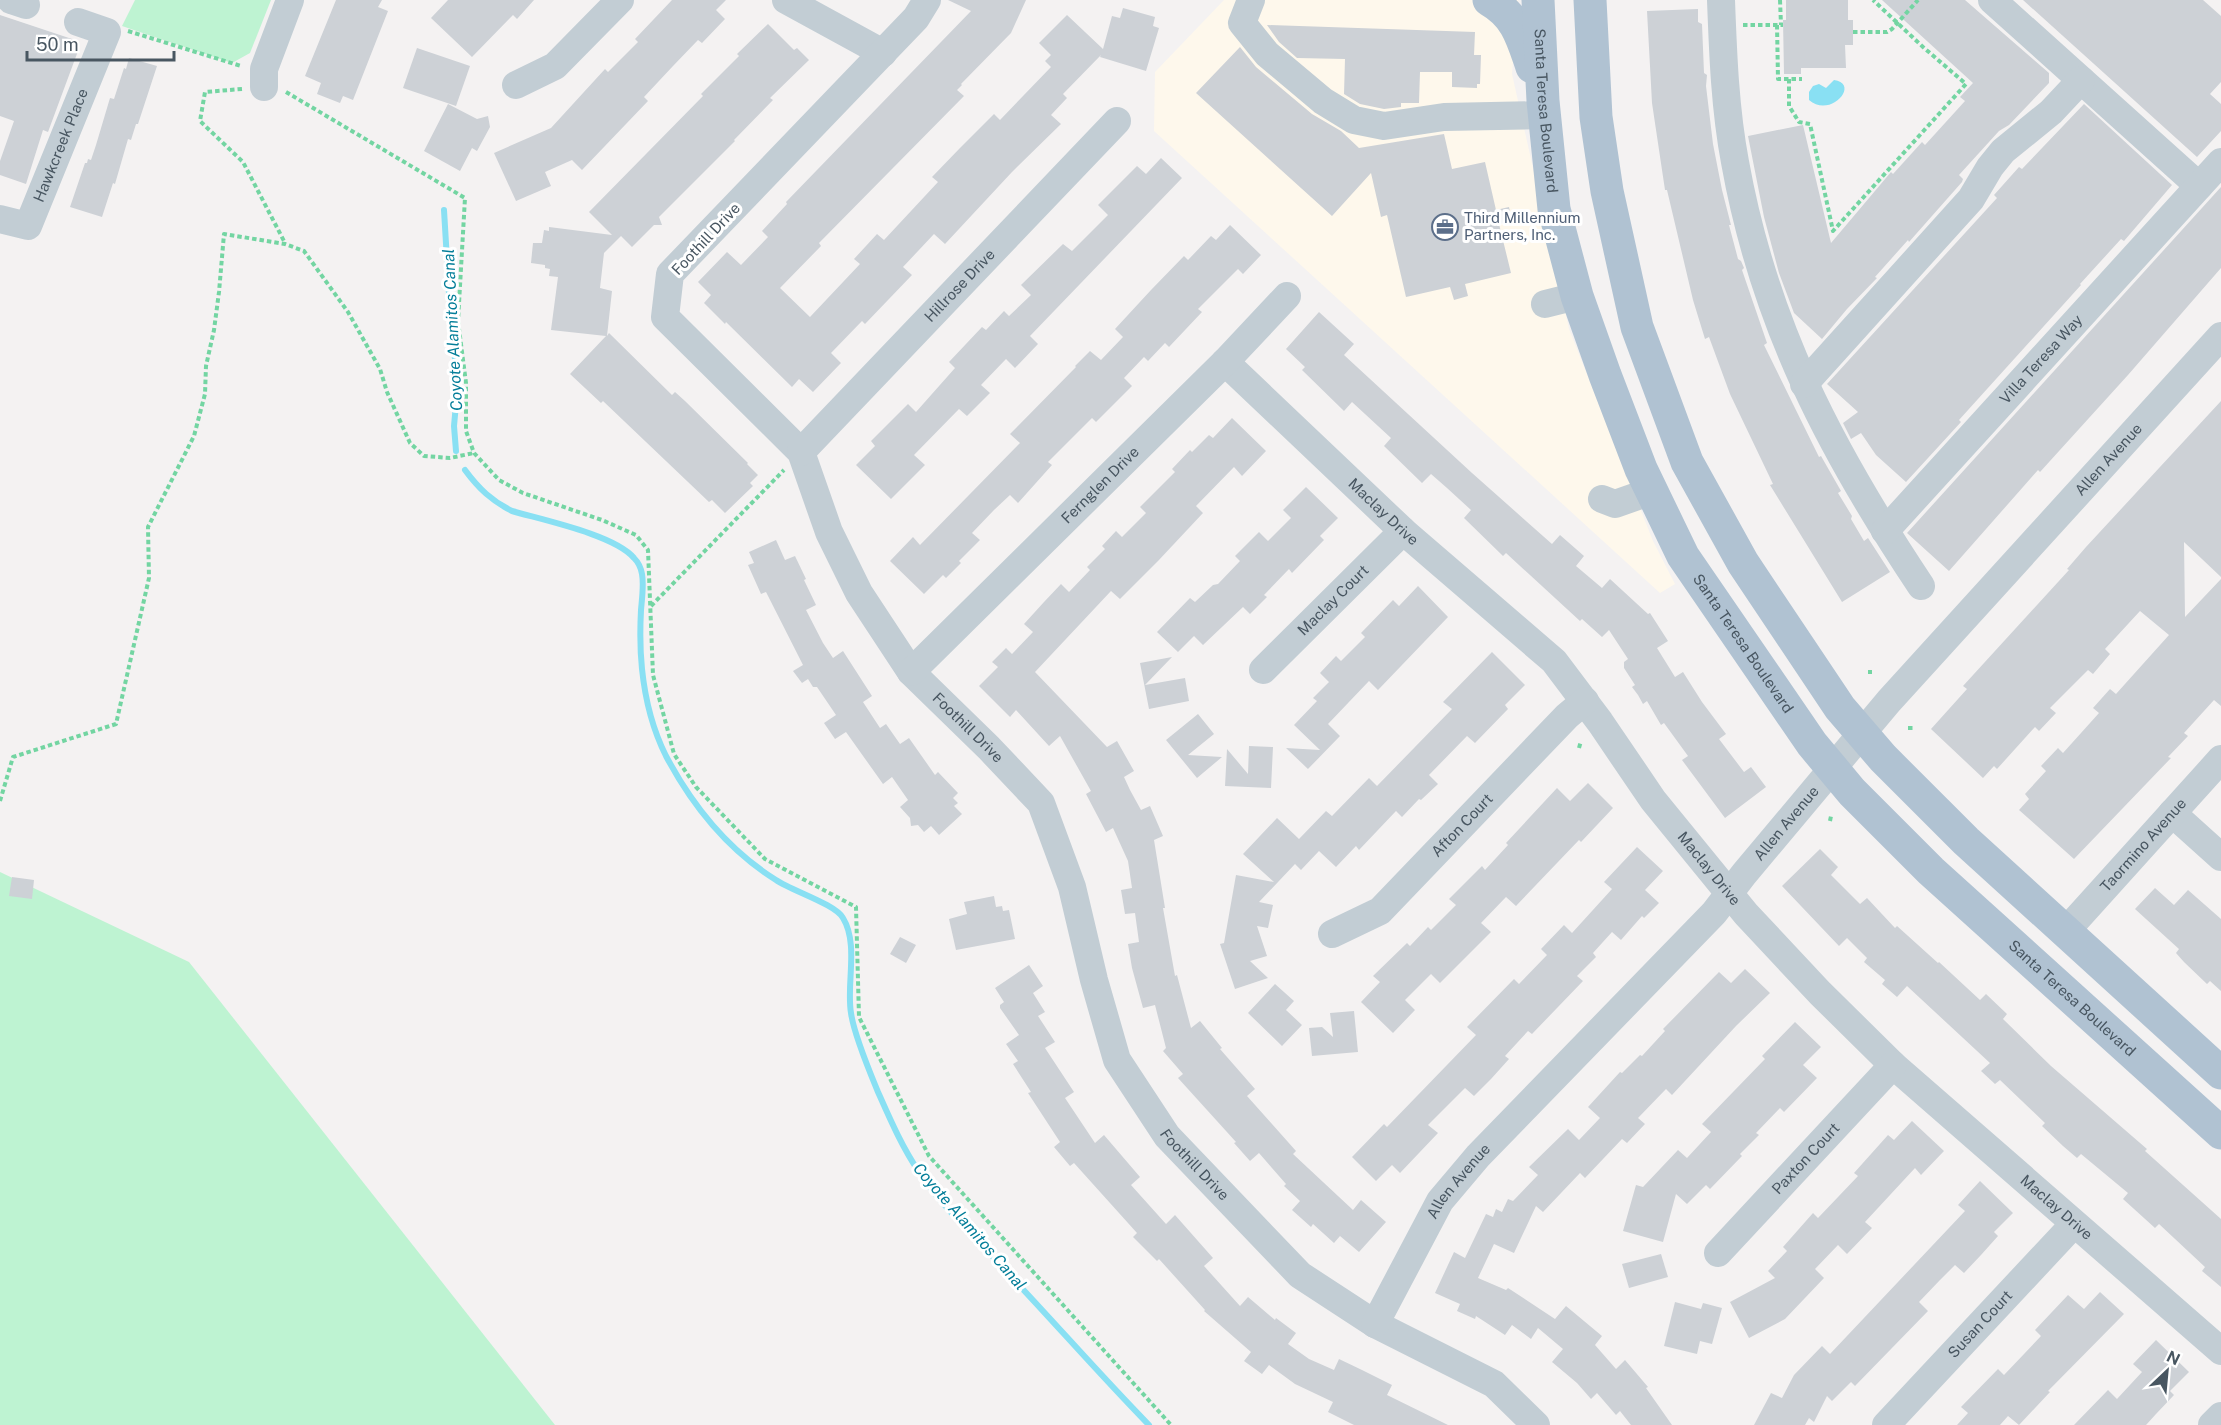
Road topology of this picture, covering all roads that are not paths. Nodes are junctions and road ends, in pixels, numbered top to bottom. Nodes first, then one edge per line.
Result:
1 (290, 0) edge
2 (620, 0) edge
3 (786, 0) edge
4 (927, 0) edge
5 (1251, 0) edge
6 (1489, 0) edge
7 (1538, 0) edge
8 (1590, 0) edge
9 (1721, 0) edge
10 (1992, 0) edge
11 (78, 22) dead end
12 (883, 53) junction
13 (2081, 80) junction
14 (270, 82) road end
15 (516, 85) dead end
16 (1544, 108) junction
17 (1117, 121) dead end
18 (2221, 162) edge
19 (2199, 186) junction
20 (0, 219) edge
21 (1287, 296) dead end
22 (1577, 296) junction
23 (1545, 304) dead end
24 (2221, 336) edge
25 (1225, 362) junction
26 (1804, 384) junction
27 (801, 452) junction
28 (1652, 491) junction
29 (1602, 499) dead end
30 (1403, 531) junction
31 (1885, 531) junction
32 (1921, 586) dead end
33 (1263, 670) dead end
34 (911, 672) junction
35 (1585, 701) junction
36 (1862, 735) junction
37 (2221, 759) edge
38 (1833, 770) junction
39 (2172, 813) junction
40 (2221, 857) edge
41 (1730, 894) junction
42 (2065, 932) junction
43 (1332, 934) dead end
44 (1893, 1065) junction
45 (2221, 1073) edge
46 (2221, 1134) edge
47 (2074, 1224) junction
48 (1718, 1253) dead end
49 (1375, 1324) junction
50 (2221, 1351) edge
51 (2221, 1416) edge
52 (1536, 1425) edge
53 (1886, 1425) edge
54 (2212, 1425) edge

1 - 14 street
2 - 15 street
3 - 12 street
4 - 12 street, Foothill Drive
5 - 16 street
6 - 16 main road
7 - 16 main road, Santa Teresa Boulevard
8 - 36 main road
9 - 26 street
10 - 13 street
11 - 20 street, Hawkcreek Place
12 - 27 street, Foothill Drive
13 - 19 street
13 - 26 street
16 - 22 main road, Santa Teresa Boulevard
17 - 27 street, Hillrose Drive
18 - 19 street, Villa Teresa Way
19 - 31 street, Villa Teresa Way
21 - 25 street, Fernglen Drive
22 - 23 street
22 - 28 main road, Santa Teresa Boulevard
24 - 36 street, Allen Avenue
25 - 30 street, Maclay Drive
25 - 34 street, Fernglen Drive
26 - 31 street
27 - 34 street, Foothill Drive
28 - 29 street
28 - 38 main road, Santa Teresa Boulevard
30 - 33 street, Maclay Court
30 - 35 street, Maclay Drive
31 - 32 street
34 - 49 street, Foothill Drive
35 - 41 street, Maclay Drive
35 - 43 street, Afton Court
36 - 38 street, Allen Avenue
36 - 42 main road
37 - 39 street, Taormino Avenue
38 - 41 street, Allen Avenue
38 - 46 main road, Santa Teresa Boulevard
39 - 40 street
39 - 42 street, Taormino Avenue
41 - 44 street, Maclay Drive
41 - 49 street, Allen Avenue
42 - 45 main road
44 - 47 street, Maclay Drive
44 - 48 street, Paxton Court
47 - 50 street, Maclay Drive
47 - 53 street, Susan Court
49 - 52 street, Foothill Drive
51 - 54 street

